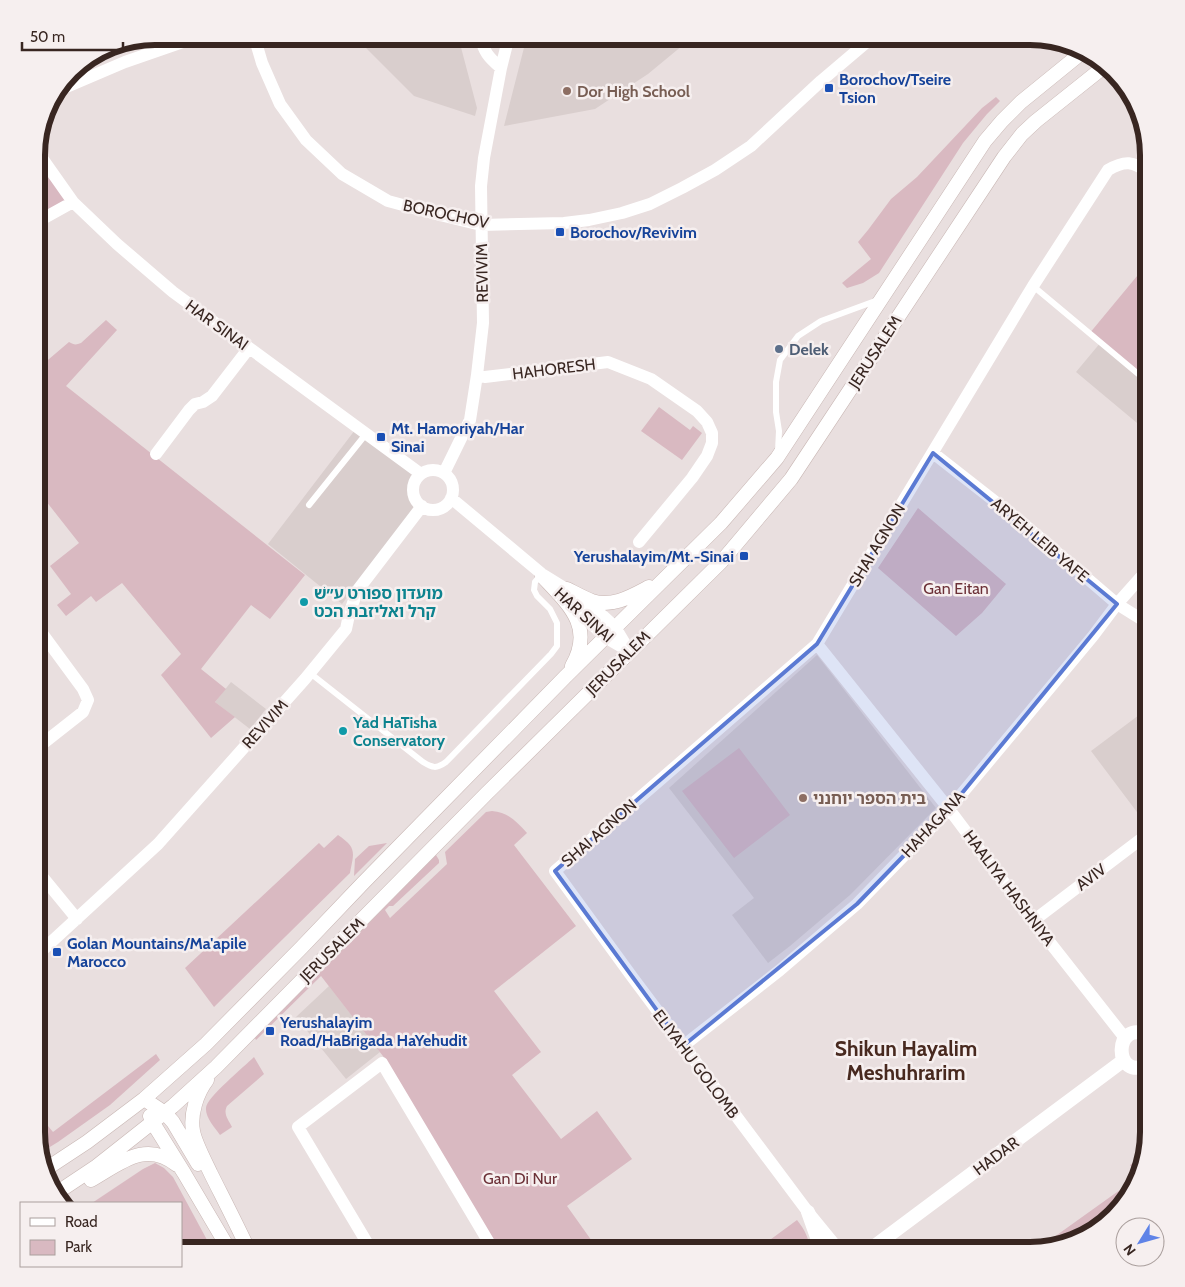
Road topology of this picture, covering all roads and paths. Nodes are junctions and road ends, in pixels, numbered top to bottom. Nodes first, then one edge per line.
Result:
1 (174, 45) edge
2 (257, 45) edge
3 (483, 45) edge
4 (507, 45) edge
5 (854, 45) edge
6 (1078, 56) edge
7 (501, 68) junction
8 (1100, 70) edge
9 (69, 86) edge
10 (45, 163) edge
11 (1140, 167) edge
12 (73, 202) junction
13 (45, 217) edge
14 (481, 224) junction
15 (1033, 286) junction
16 (881, 298) junction
17 (250, 348) junction
18 (477, 375) junction
19 (1140, 375) edge
20 (366, 433) junction
21 (933, 453) junction
22 (156, 454) dead end
23 (777, 458) junction
24 (444, 473) junction
25 (421, 474) junction
26 (451, 498) junction
27 (309, 505) dead end
28 (422, 506) junction
29 (640, 542) dead end
30 (542, 575) junction
31 (1140, 578) edge
32 (663, 580) junction
33 (567, 589) junction
34 (1117, 604) junction
35 (1140, 618) edge
36 (615, 627) junction
37 (45, 637) edge
38 (605, 637) junction
39 (817, 644) junction
40 (630, 652) junction
41 (310, 673) junction
42 (565, 677) junction
43 (45, 742) edge
44 (949, 809) junction
45 (1140, 841) edge
46 (555, 871) joint
47 (45, 880) edge
48 (77, 919) junction
49 (1033, 921) junction
50 (45, 948) edge
51 (1140, 1033) edge
52 (1125, 1038) junction
53 (684, 1046) junction
54 (1124, 1060) junction
55 (216, 1067) junction
56 (1140, 1067) edge
57 (144, 1099) junction
58 (165, 1113) junction
59 (153, 1123) junction
60 (50, 1166) edge
61 (184, 1173) junction
62 (61, 1190) edge
63 (65, 1195) edge
64 (808, 1212) junction
65 (225, 1242) edge
66 (244, 1242) edge
67 (245, 1242) edge
68 (367, 1242) edge
69 (489, 1242) edge
70 (819, 1242) edge
71 (833, 1242) edge
72 (880, 1242) edge

1 - 9 street
2 - 14 street, BOROCHOV
3 - 7 street
4 - 7 street, REVIVIM
5 - 14 street, BOROCHOV
6 - 16 main road, JERUSALEM
7 - 14 street, REVIVIM
8 - 40 main road, JERUSALEM
10 - 12 street, HAR SINAI
11 - 15 street, SHAI AGNON
12 - 13 street
12 - 17 street, HAR SINAI
14 - 18 street, REVIVIM
15 - 19 lane
15 - 21 street, SHAI AGNON
16 - 23 main road, JERUSALEM
16 - 23 lane
17 - 20 street, HAR SINAI
17 - 22 street
18 - 24 street, REVIVIM
18 - 29 street, HAHORESH
20 - 25 street, HAR SINAI
20 - 27 lane
21 - 34 street, ARYEH LEIB YAFE
21 - 39 street, SHAI AGNON
23 - 32 main road, JERUSALEM
24 - 25 street
24 - 26 street
25 - 28 street
26 - 28 street
26 - 30 street, HAR SINAI
28 - 41 street, REVIVIM
30 - 33 street, HAR SINAI
30 - 38 street, HAR SINAI
30 - 41 lane
30 - 42 main road
31 - 34 street, HAHAGANA
32 - 33 main road
32 - 36 main road, JERUSALEM
33 - 36 street, HAR SINAI
34 - 35 street, ARYEH LEIB YAFE
34 - 44 street, HAHAGANA
36 - 38 main road, JERUSALEM
36 - 40 street, HAR SINAI
37 - 43 street
38 - 40 street, HAR SINAI
38 - 42 main road, JERUSALEM
39 - 44 street, HAALIYA HASHNIYA
39 - 46 street, SHAI AGNON
40 - 55 main road, JERUSALEM
41 - 48 street, REVIVIM
42 - 57 main road, JERUSALEM
44 - 49 street, HAALIYA HASHNIYA
44 - 53 street, HAHAGANA
45 - 49 street, AVIV
46 - 53 street, ELIYAHU GOLOMB
47 - 48 street
48 - 50 street, REVIVIM
49 - 52 street, HAALIYA HASHNIYA
51 - 52 main road
52 - 54 main road
53 - 64 street, ELIYAHU GOLOMB
54 - 56 main road
54 - 72 main road, HADAR
55 - 58 main road, JERUSALEM
55 - 67 main road
57 - 58 main road
57 - 59 main road
57 - 60 main road, JERUSALEM
58 - 59 main road, JERUSALEM
58 - 66 main road
59 - 61 main road
59 - 62 main road, JERUSALEM
61 - 63 main road
61 - 65 main road
64 - 70 main road
64 - 71 street, ELIYAHU GOLOMB
68 - 69 street

